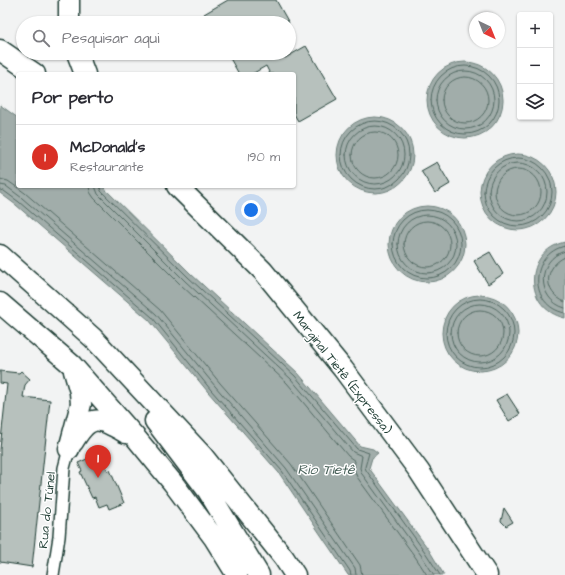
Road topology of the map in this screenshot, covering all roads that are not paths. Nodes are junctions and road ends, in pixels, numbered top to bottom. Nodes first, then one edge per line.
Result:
1 (69, 0) edge
2 (69, 16) edge
3 (0, 50) edge
4 (80, 60) edge
5 (31, 72) edge
6 (84, 72) edge
7 (178, 188) edge
8 (0, 255) edge
9 (0, 303) edge
10 (93, 338) junction
11 (72, 366) junction
12 (136, 438) junction
13 (69, 449) junction
14 (53, 575) edge
15 (237, 575) edge
16 (259, 575) edge
17 (295, 575) edge
18 (487, 575) edge

1 - 2 highway
3 - 5 highway
4 - 6 highway
7 - 18 highway, Marginal Tietê (Expressa)
8 - 10 highway
9 - 11 highway
10 - 16 highway
10 - 17 highway
11 - 12 highway
11 - 13 highway
12 - 13 highway
12 - 15 highway
13 - 14 street, Rua do Túnel

